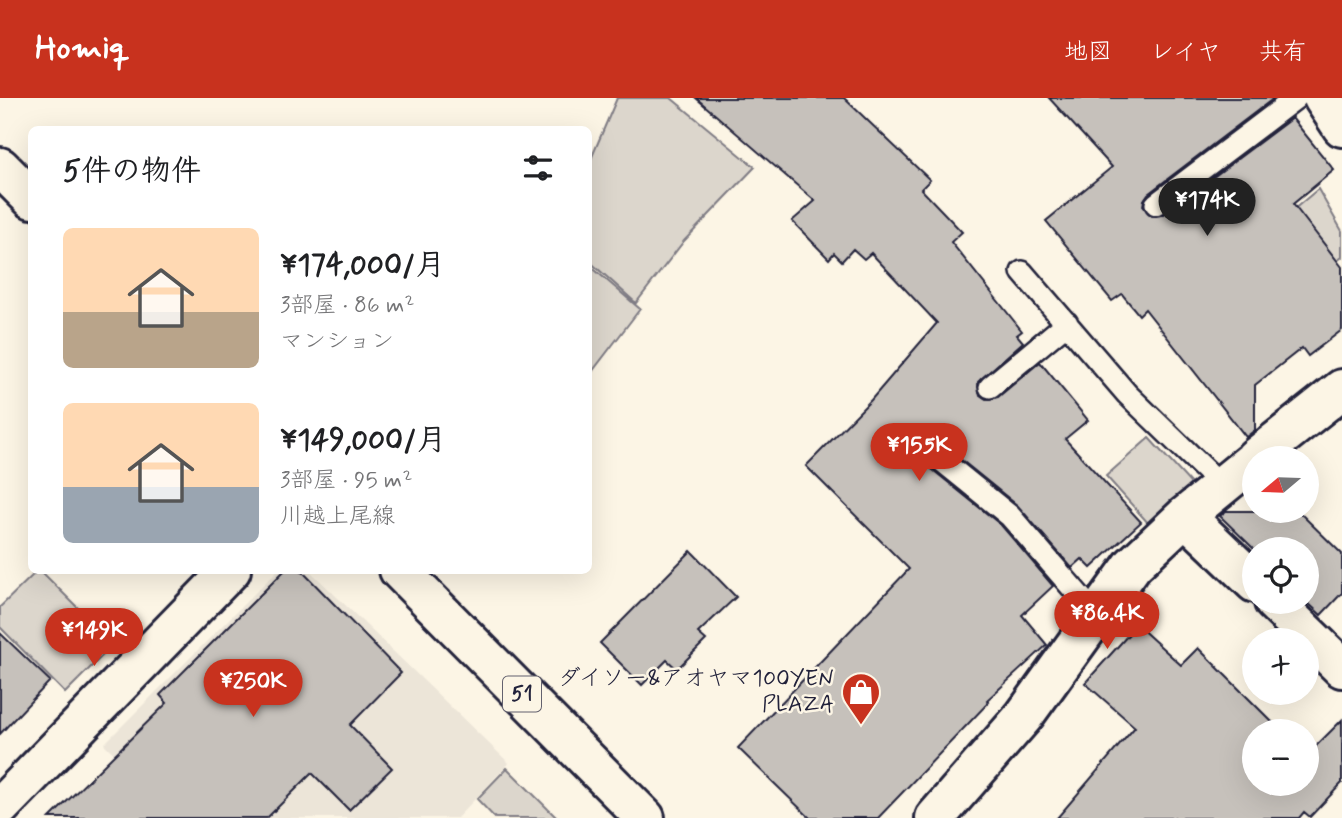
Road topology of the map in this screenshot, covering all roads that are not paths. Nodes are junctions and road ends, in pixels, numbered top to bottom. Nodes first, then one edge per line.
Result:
1 (1296, 98) edge
2 (1323, 98) edge
3 (1342, 127) edge
4 (0, 167) edge
5 (28, 195) edge
6 (1156, 204) dead end
7 (1023, 272) dead end
8 (1067, 323) junction
9 (990, 387) dead end
10 (1342, 389) edge
11 (1271, 446) edge
12 (925, 447) dead end
13 (1242, 470) edge
14 (1222, 486) junction
15 (1185, 516) junction
16 (1242, 571) edge
17 (227, 574) edge
18 (403, 574) edge
19 (1286, 614) edge
20 (1096, 615) junction
21 (1342, 668) edge
22 (0, 807) edge
23 (645, 818) edge
24 (935, 818) edge

1 - 6 lane
2 - 3 street
4 - 5 street
7 - 8 lane
8 - 9 lane
8 - 14 lane
10 - 11 street
12 - 20 lane
13 - 14 street
14 - 15 street
15 - 16 street
15 - 20 street
17 - 22 street
18 - 23 street, 51
19 - 21 street
20 - 24 street

